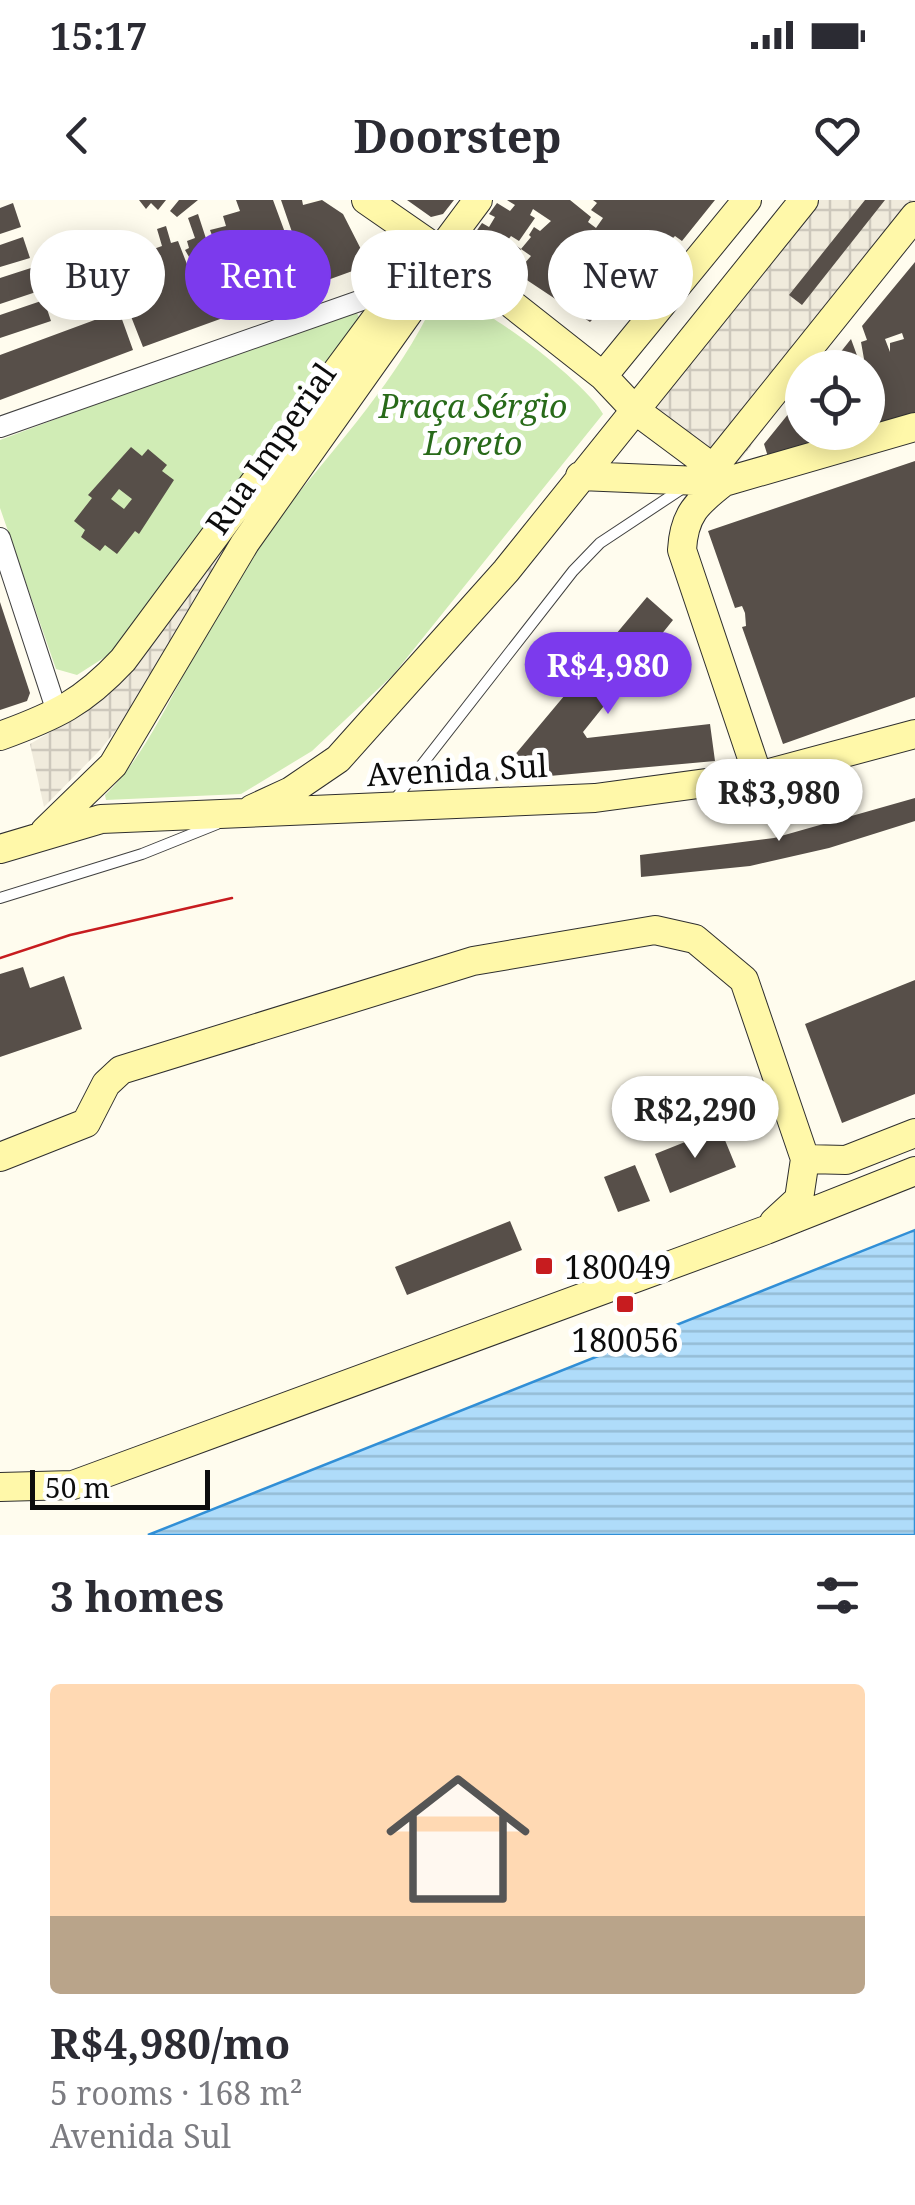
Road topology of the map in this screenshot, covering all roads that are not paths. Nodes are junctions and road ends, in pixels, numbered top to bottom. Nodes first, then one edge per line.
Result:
1 (478, 200) edge
2 (747, 200) edge
3 (804, 200) edge
4 (378, 208) edge
5 (915, 216) edge
6 (393, 230) edge
7 (410, 230) edge
8 (456, 230) edge
9 (351, 308) edge
10 (528, 318) edge
11 (384, 320) edge
12 (388, 320) edge
13 (604, 376) junction
14 (635, 410) junction
15 (0, 427) edge
16 (915, 427) edge
17 (580, 476) junction
18 (710, 476) junction
19 (0, 538) edge
20 (58, 714) junction
21 (915, 734) edge
22 (0, 736) edge
23 (758, 776) junction
24 (388, 808) junction
25 (237, 816) junction
26 (44, 832) junction
27 (0, 849) edge
28 (0, 898) edge
29 (915, 1133) edge
30 (0, 1157) edge
31 (804, 1158) junction
32 (915, 1171) edge
33 (766, 1230) junction
34 (0, 1487) edge

1 - 8 main road, Rua Imperial
2 - 13 main road
3 - 14 main road
4 - 6 main road
4 - 7 main road
5 - 18 main road
9 - 15 street
10 - 13 main road
11 - 20 main road, Rua Imperial
12 - 26 main road, Rua Imperial
13 - 14 main road
14 - 17 main road
14 - 18 main road
16 - 18 main road
17 - 18 main road
17 - 25 main road
18 - 23 main road
18 - 24 lane
19 - 20 street
20 - 22 main road, Rua Imperial
21 - 23 main road, Avenida Sul
23 - 24 main road, Avenida Sul
24 - 25 main road, Avenida Sul
25 - 26 main road, Avenida Sul
25 - 28 lane
26 - 27 main road, Avenida Sul
29 - 31 main road
30 - 31 main road
31 - 33 main road
32 - 33 main road
33 - 34 main road

